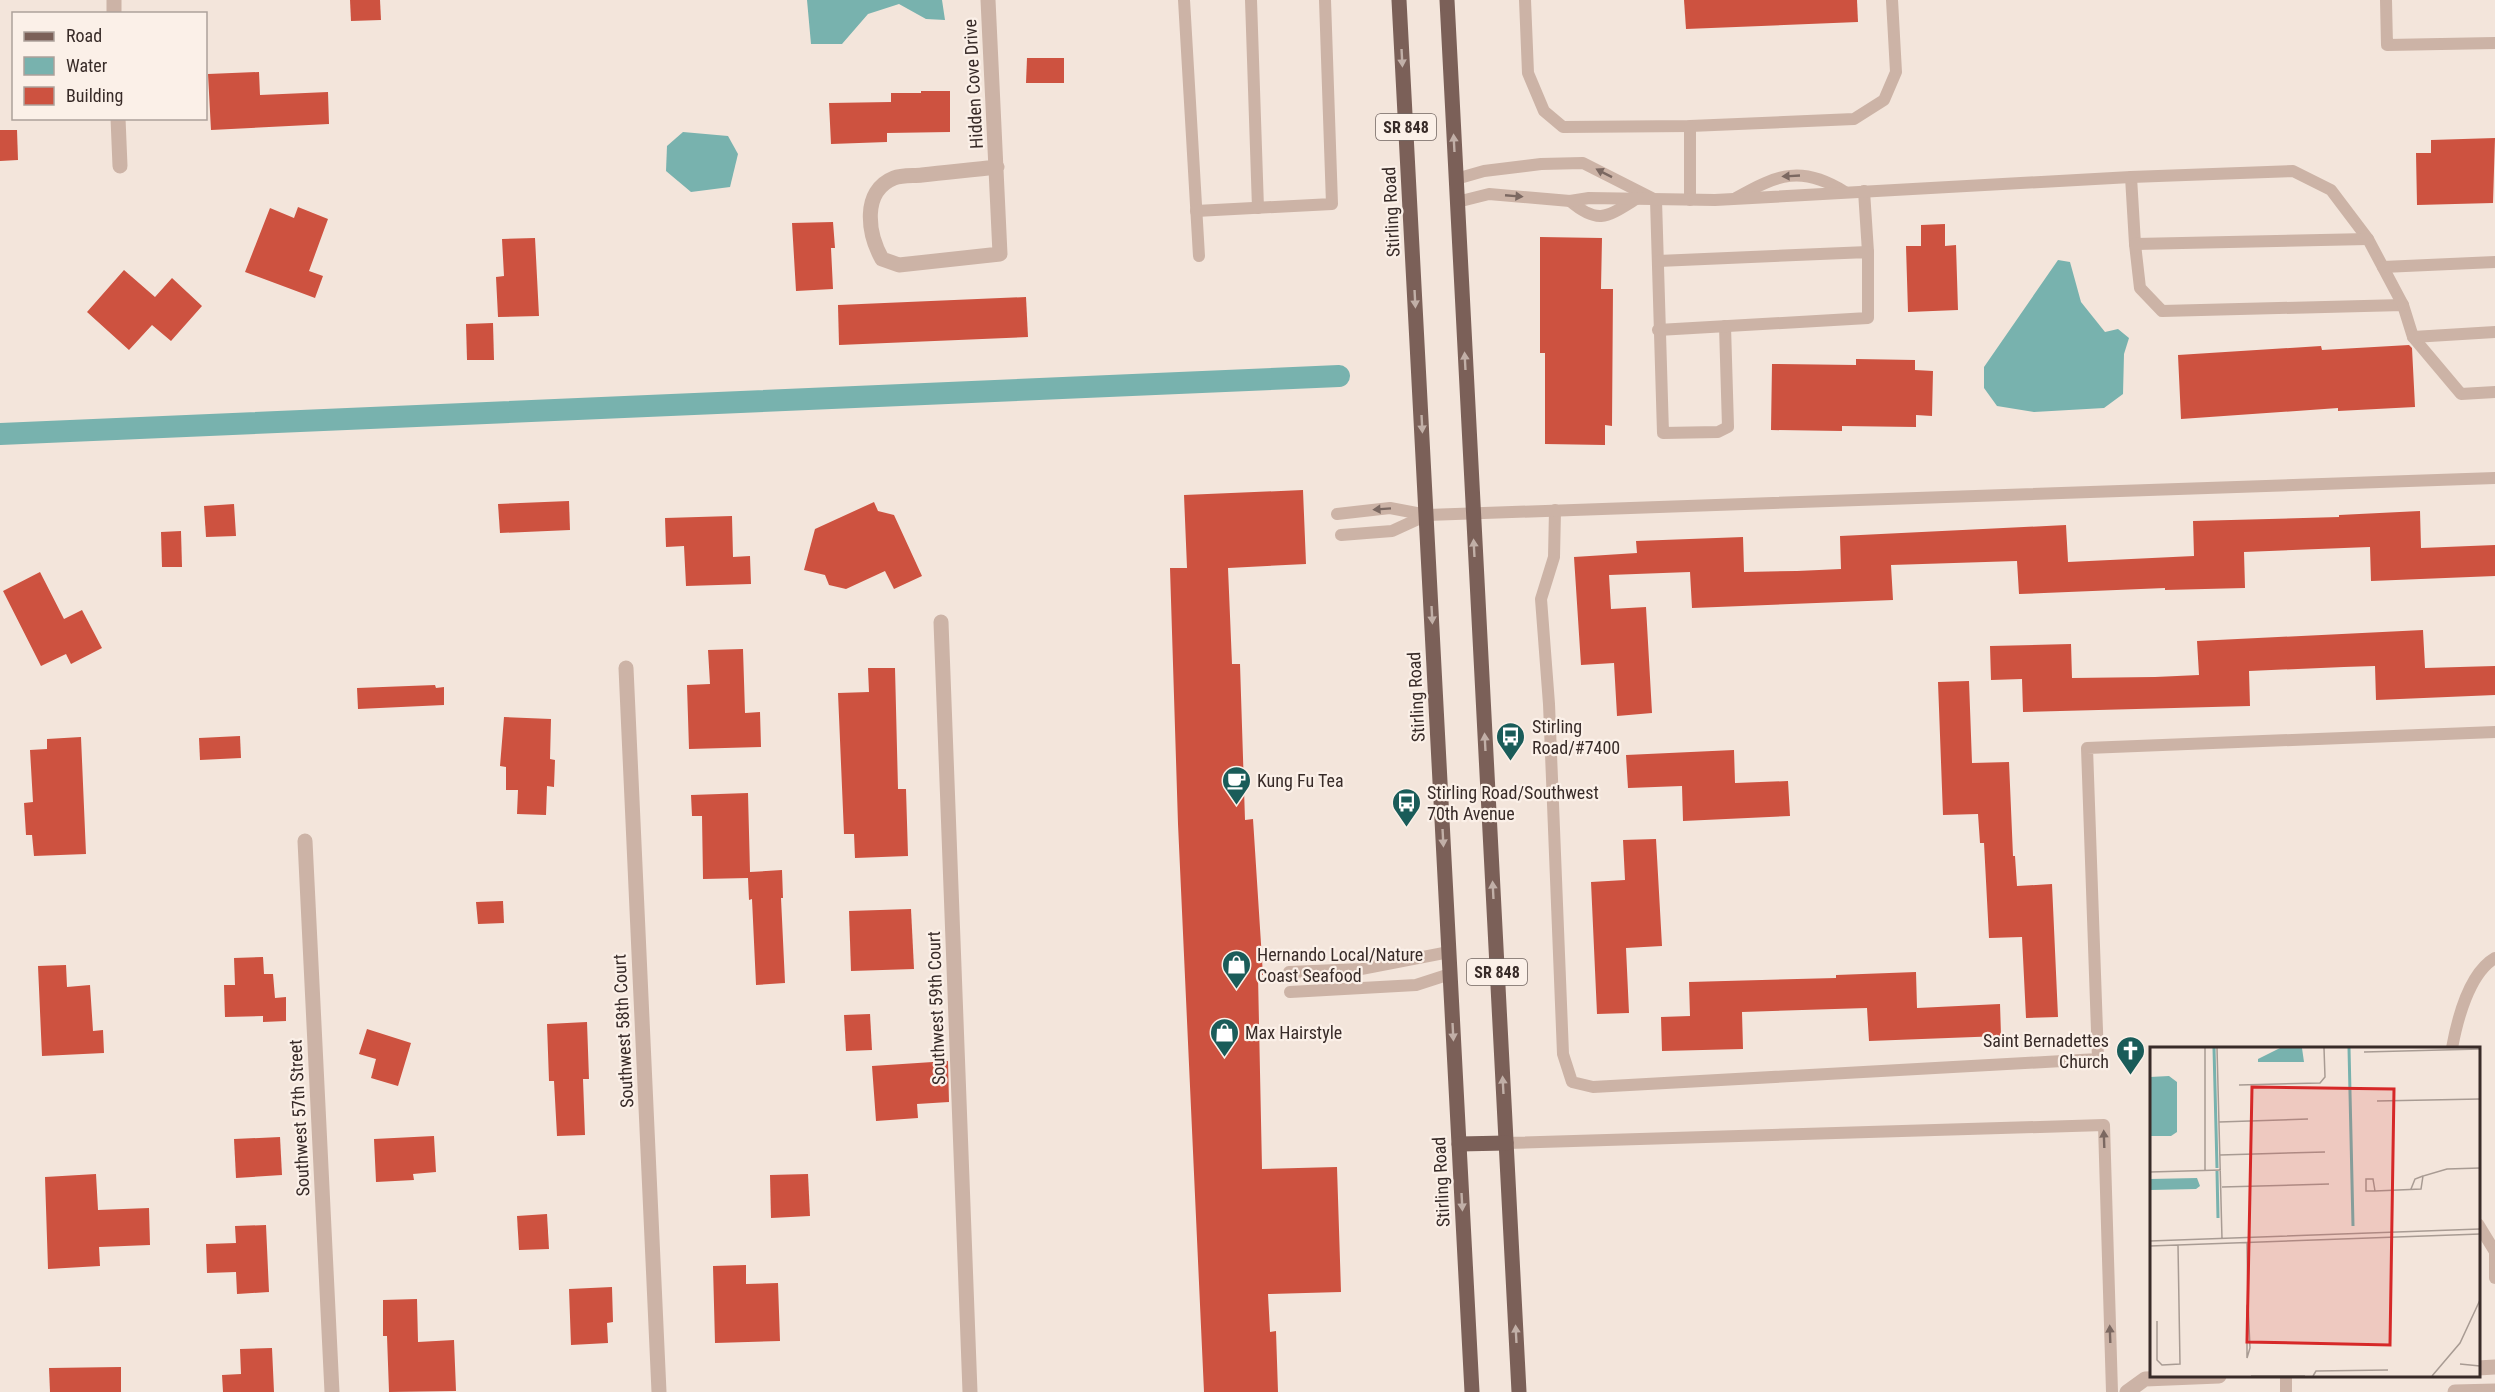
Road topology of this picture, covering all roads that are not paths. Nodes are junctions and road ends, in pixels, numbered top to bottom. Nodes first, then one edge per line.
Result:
1 (988, 0) edge
2 (1184, 0) edge
3 (1251, 0) edge
4 (1325, 0) edge
5 (1399, 0) edge
6 (1446, 0) edge
7 (1525, 0) edge
8 (1892, 0) edge
9 (2386, 0) edge
10 (2495, 43) edge
11 (118, 120) edge
12 (1690, 126) junction
13 (120, 166) dead end
14 (997, 167) junction
15 (2131, 177) junction
16 (1456, 179) junction
17 (1864, 191) junction
18 (1845, 192) junction
19 (1636, 199) junction
20 (1734, 199) junction
21 (1656, 200) junction
22 (1690, 200) junction
23 (1570, 201) junction
24 (1457, 202) junction
25 (1258, 207) junction
26 (1196, 211) junction
27 (2368, 239) junction
28 (2134, 244) junction
29 (1868, 252) junction
30 (1198, 256) dead end
31 (1658, 261) junction
32 (2495, 262) edge
33 (2383, 267) junction
34 (2403, 305) junction
35 (1725, 326) junction
36 (1658, 330) junction
37 (2495, 332) edge
38 (2413, 337) junction
39 (2495, 392) edge
40 (2495, 478) edge
41 (1555, 510) junction
42 (1473, 513) junction
43 (1336, 514) dead end
44 (1426, 515) junction
45 (1341, 535) dead end
46 (941, 622) dead end
47 (626, 669) dead end
48 (2495, 732) edge
49 (305, 841) dead end
50 (1449, 952) junction
51 (2495, 958) edge
52 (1289, 972) dead end
53 (1450, 974) junction
54 (1290, 992) dead end
55 (2452, 1047) edge
56 (1506, 1143) junction
57 (1459, 1144) junction
58 (2480, 1227) edge
59 (2495, 1250) edge
60 (2495, 1278) edge
61 (2495, 1367) edge
62 (2480, 1368) edge
63 (2194, 1377) edge
64 (2495, 1391) edge
65 (332, 1392) edge
66 (659, 1392) edge
67 (970, 1392) edge
68 (1472, 1392) edge
69 (1519, 1392) edge
70 (2112, 1392) edge
71 (2127, 1392) edge
72 (2454, 1392) edge

1 - 14 street, Hidden Cove Drive
2 - 26 lane
3 - 25 lane
4 - 25 lane
5 -> 44 main road, Stirling Road / SR 848
16 -> 6 main road, SR 848
7 - 12 lane
8 - 12 lane
9 - 10 lane
11 - 13 street
12 - 22 lane
14 - 14 street, Hidden Cove Drive
15 - 17 lane
15 - 27 lane
15 - 28 lane
21 -> 16 lane
16 - 24 main road, SR 848
17 - 18 lane
17 - 29 lane
18 - 20 lane
18 -> 20 lane
19 - 21 lane
19 - 23 lane
19 - 23 lane
20 - 22 lane
21 - 22 lane
21 - 31 lane
24 -> 23 lane
42 -> 24 main road, SR 848
25 - 26 lane
26 - 30 lane
27 - 28 lane
27 - 33 lane
28 - 34 lane
29 - 31 lane
29 - 35 lane
31 - 36 lane
32 - 33 lane
33 - 34 lane
34 - 38 lane
35 - 36 lane
35 - 36 lane
37 - 38 lane
38 - 39 lane
40 - 41 lane
41 - 42 lane
41 - 48 lane
42 - 44 lane
56 -> 42 main road, SR 848
44 -> 43 lane
44 - 45 lane
44 -> 50 main road, Stirling Road / SR 848
46 - 67 street, Southwest 59th Court
47 - 66 street, Southwest 58th Court
49 - 65 street, Southwest 57th Street
50 - 52 lane
50 - 53 main road, Stirling Road / SR 848
51 - 55 lane
53 - 54 lane
53 -> 57 main road, Stirling Road / SR 848
56 - 57 main road
69 -> 56 main road, SR 848
70 -> 56 lane
57 -> 68 main road, Stirling Road / SR 848
58 - 59 lane
59 - 60 lane
61 - 62 street
63 - 71 street
64 - 72 street

